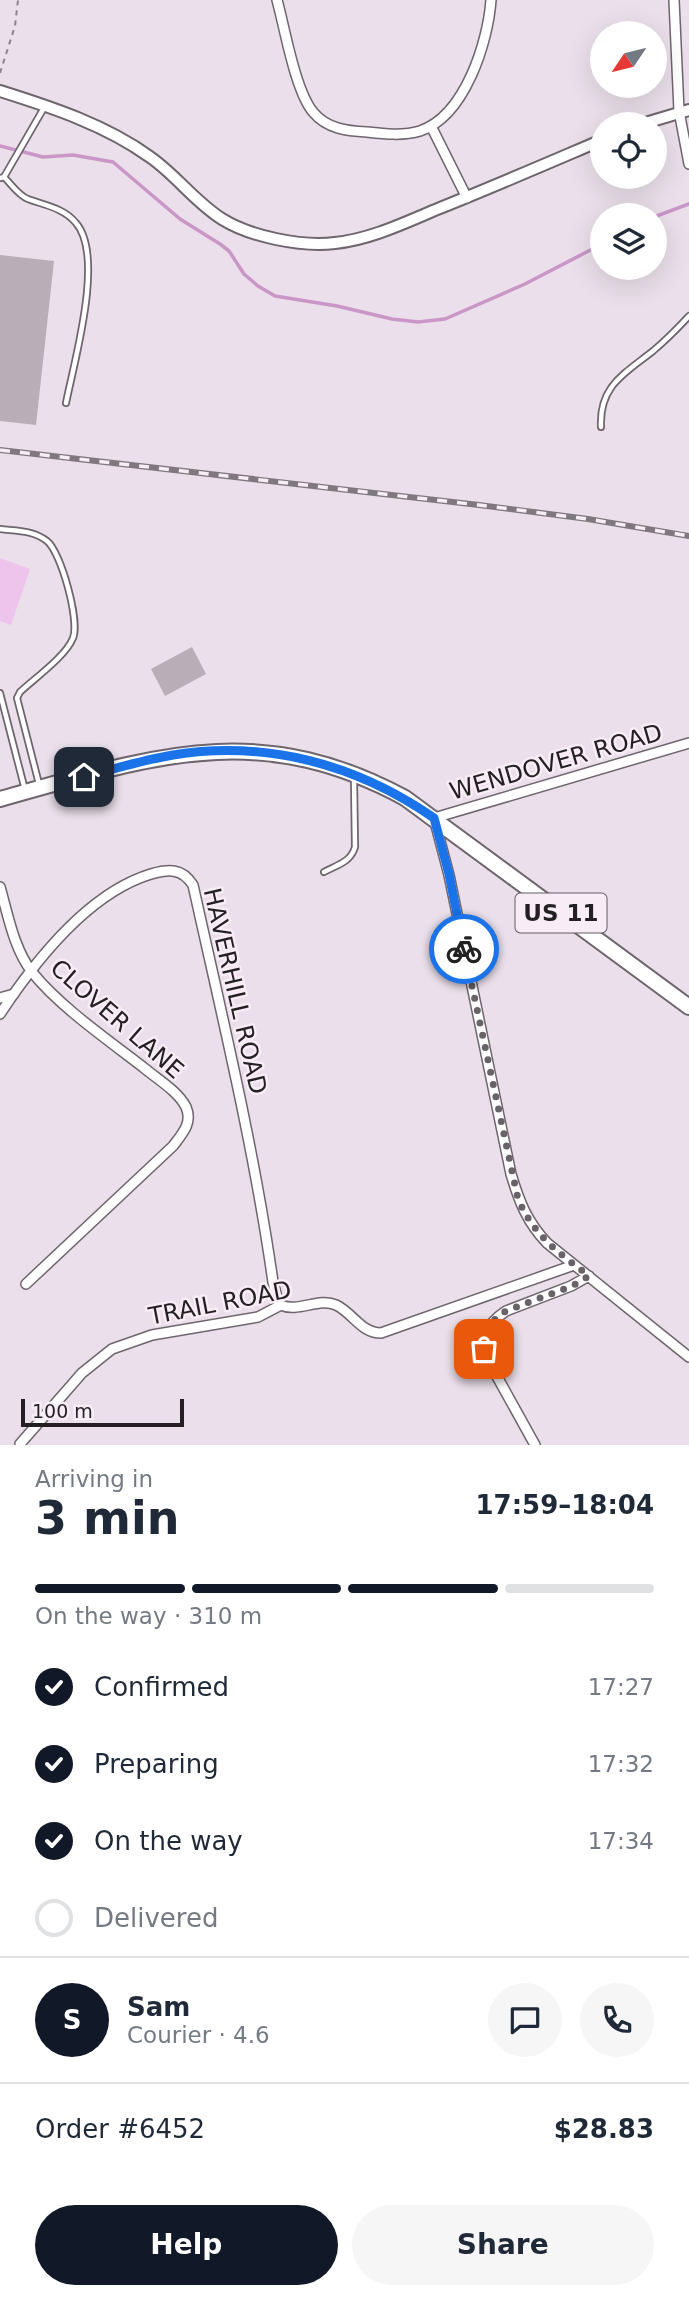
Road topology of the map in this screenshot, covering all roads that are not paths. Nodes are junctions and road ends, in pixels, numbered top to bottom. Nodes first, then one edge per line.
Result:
1 (277, 0) edge
2 (491, 0) edge
3 (674, 0) edge
4 (0, 91) edge
5 (45, 106) junction
6 (684, 110) edge
7 (667, 116) edge
8 (431, 126) junction
9 (590, 145) edge
10 (689, 164) edge
11 (2, 178) edge
12 (467, 198) junction
13 (689, 316) edge
14 (66, 403) dead end
15 (601, 427) dead end
16 (0, 529) edge
17 (0, 693) edge
18 (689, 743) edge
19 (354, 774) junction
20 (33, 790) junction
21 (0, 799) edge
22 (434, 818) junction
23 (324, 872) dead end
24 (0, 887) edge
25 (31, 971) junction
26 (14, 994) junction
27 (0, 998) edge
28 (689, 1007) edge
29 (0, 1014) edge
30 (574, 1265) junction
31 (589, 1276) junction
32 (26, 1284) dead end
33 (281, 1306) junction
34 (689, 1357) edge
35 (20, 1444) edge
36 (536, 1445) edge

1 - 8 street
2 - 8 street
3 - 6 street
4 - 5 street
5 - 11 lane
5 - 12 street
6 - 7 street
6 - 10 street
8 - 12 street
9 - 12 street
11 - 14 lane
13 - 15 lane
16 - 20 lane
17 - 20 lane
18 - 22 street, WENDOVER ROAD
19 - 20 main road, US 11
19 - 22 main road, US 11
19 - 23 lane
20 - 21 main road, US 11
22 - 28 main road, US 11
22 - 30 street
24 - 25 street, CLOVER LANE
25 - 26 street
25 - 32 street, CLOVER LANE
25 - 33 street, HAVERHILL ROAD
26 - 27 street
26 - 29 street
30 - 31 street
30 - 33 street, TRAIL ROAD
31 - 34 street
31 - 36 street
33 - 35 street, TRAIL ROAD

